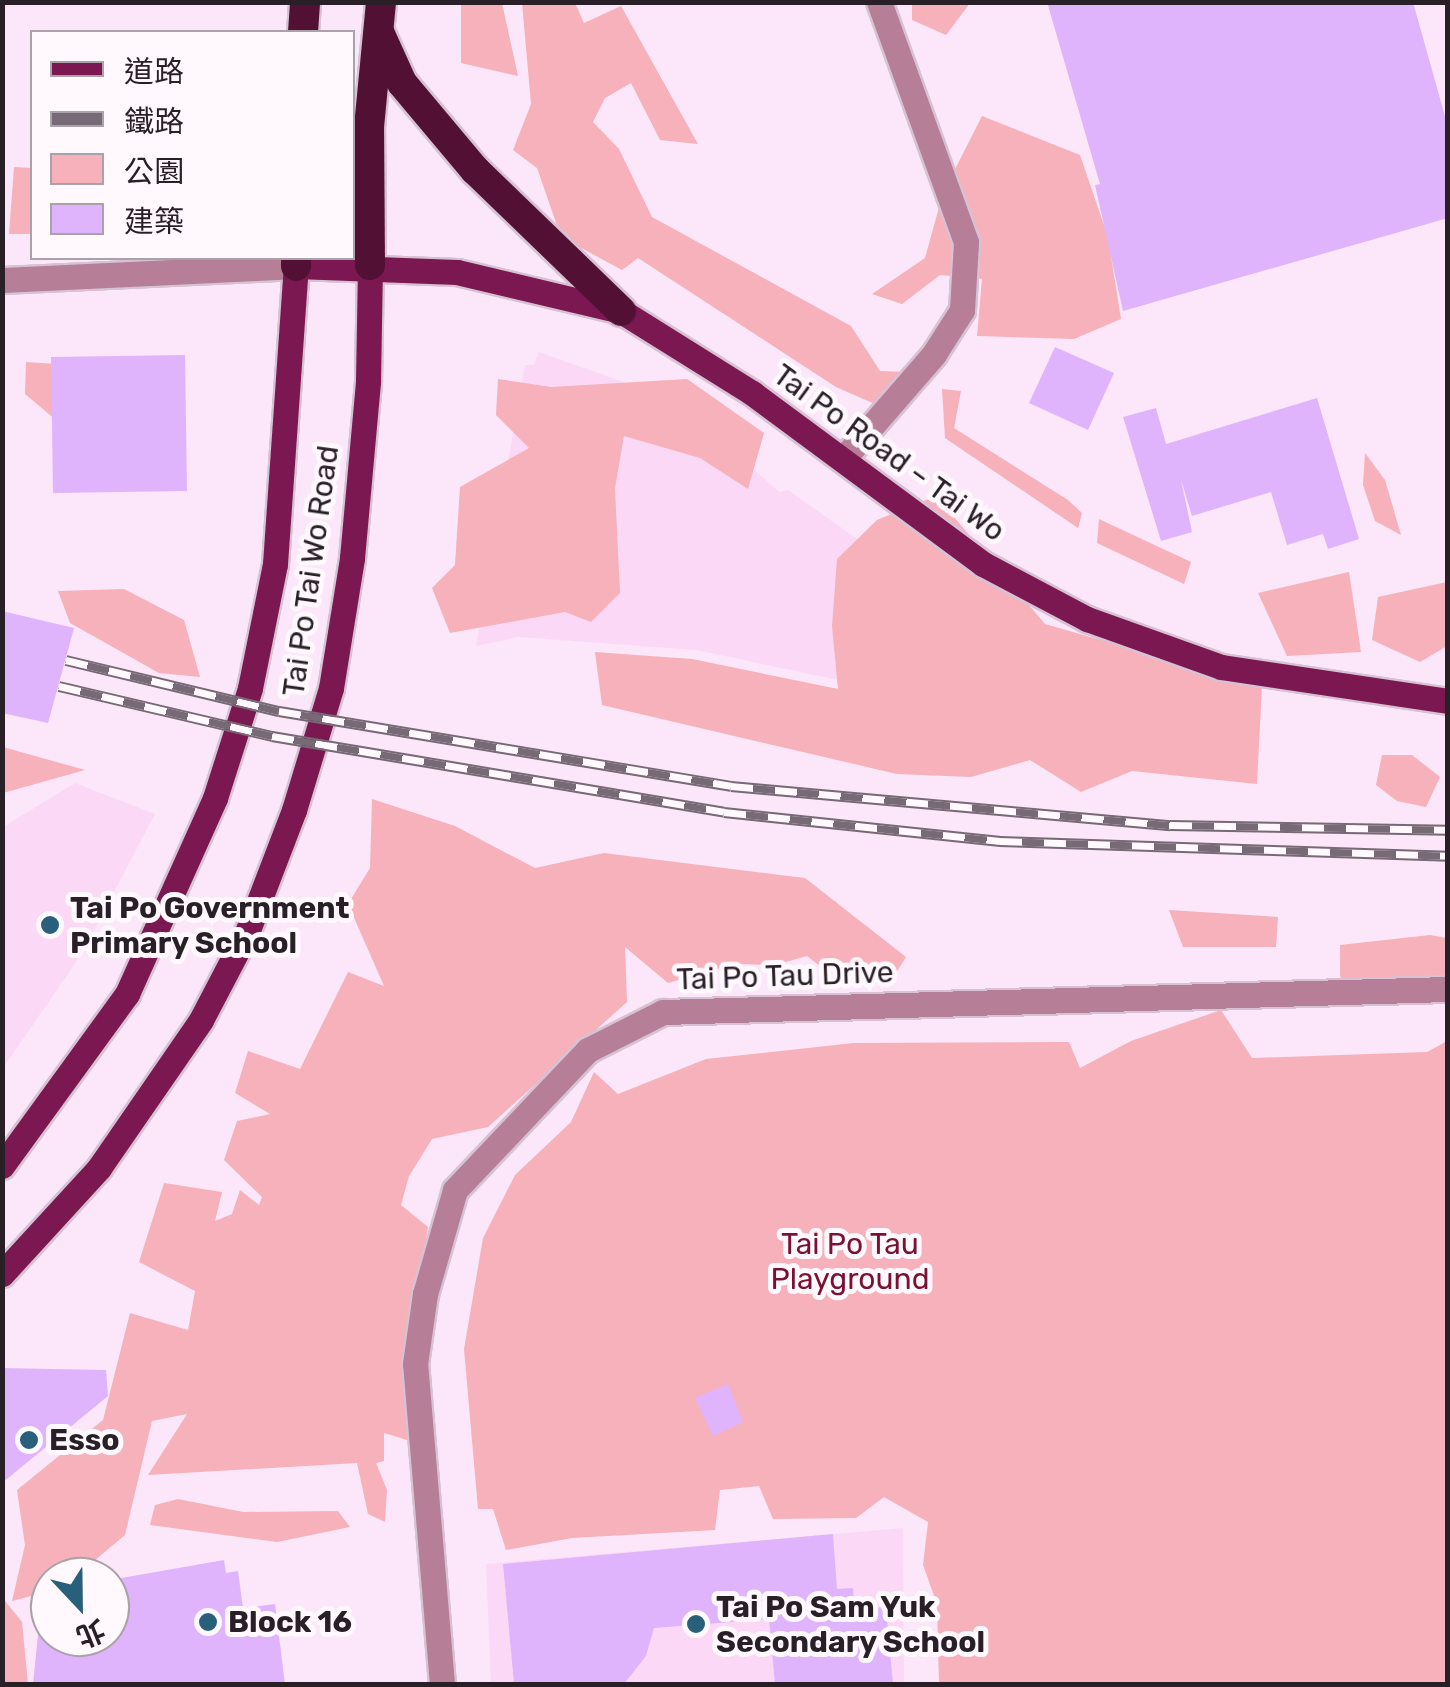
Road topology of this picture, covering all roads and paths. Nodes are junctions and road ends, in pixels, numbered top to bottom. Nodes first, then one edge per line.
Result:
1 (305, 2) edge
2 (880, 2) edge
3 (380, 17) edge
4 (303, 30) edge
5 (296, 262) edge
6 (370, 265) junction
7 (2, 280) edge
8 (620, 311) junction
9 (844, 458) junction
10 (1448, 701) edge
11 (1448, 989) edge
12 (2, 1166) edge
13 (2, 1274) edge
14 (442, 1684) edge

1 - 4 highway
2 - 9 street
3 - 6 highway
3 - 8 highway
5 - 6 main road, Tai Po Road – Tai Wo
5 - 7 street
5 - 12 main road, Tai Po Tai Wo Road
6 - 8 main road, Tai Po Road – Tai Wo
6 - 13 main road, Tai Po Tai Wo Road
8 - 9 main road, Tai Po Road – Tai Wo
9 - 10 main road, Tai Po Road – Tai Wo
11 - 14 street, Tai Po Tau Drive

